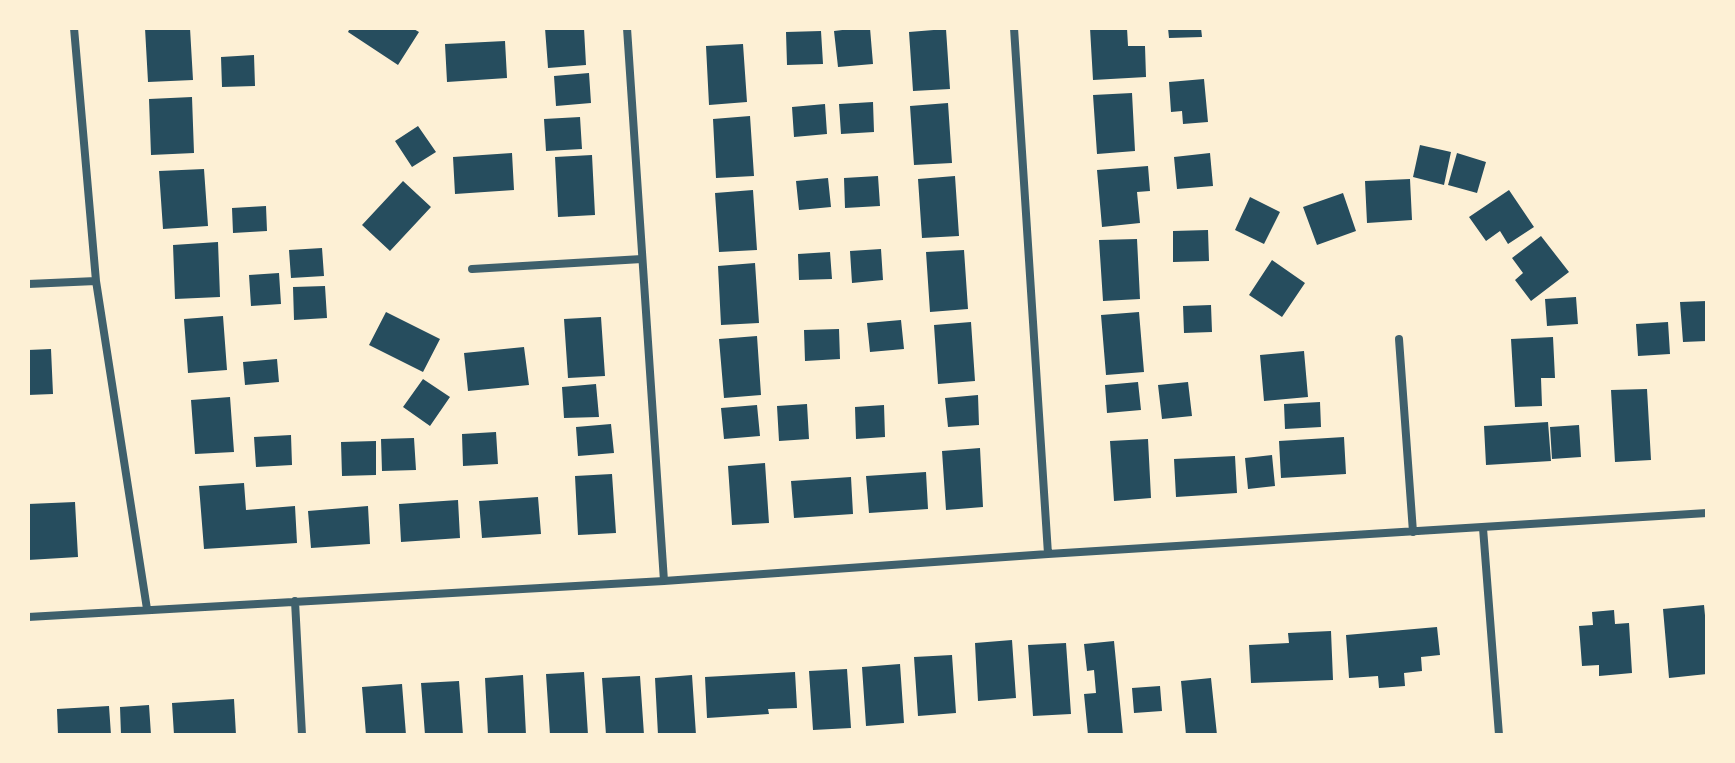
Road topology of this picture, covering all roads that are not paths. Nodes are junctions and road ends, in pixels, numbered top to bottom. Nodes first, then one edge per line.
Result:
1 (74, 28) edge
2 (627, 28) edge
3 (1014, 28) edge
4 (642, 259) junction
5 (472, 269) dead end
6 (96, 281) junction
7 (28, 284) edge
8 (1399, 339) dead end
9 (1707, 513) edge
10 (1483, 528) junction
11 (1413, 532) junction
12 (1048, 554) junction
13 (664, 581) junction
14 (295, 601) junction
15 (147, 609) junction
16 (28, 617) edge
17 (302, 735) edge
18 (1499, 735) edge

1 - 6 street
2 - 4 street
3 - 12 street
4 - 5 street
4 - 13 street
6 - 7 street
6 - 15 street
8 - 11 street
9 - 10 street
10 - 11 street
10 - 18 street
11 - 12 street
12 - 13 street
13 - 14 street
14 - 15 street
14 - 17 street
15 - 16 street

